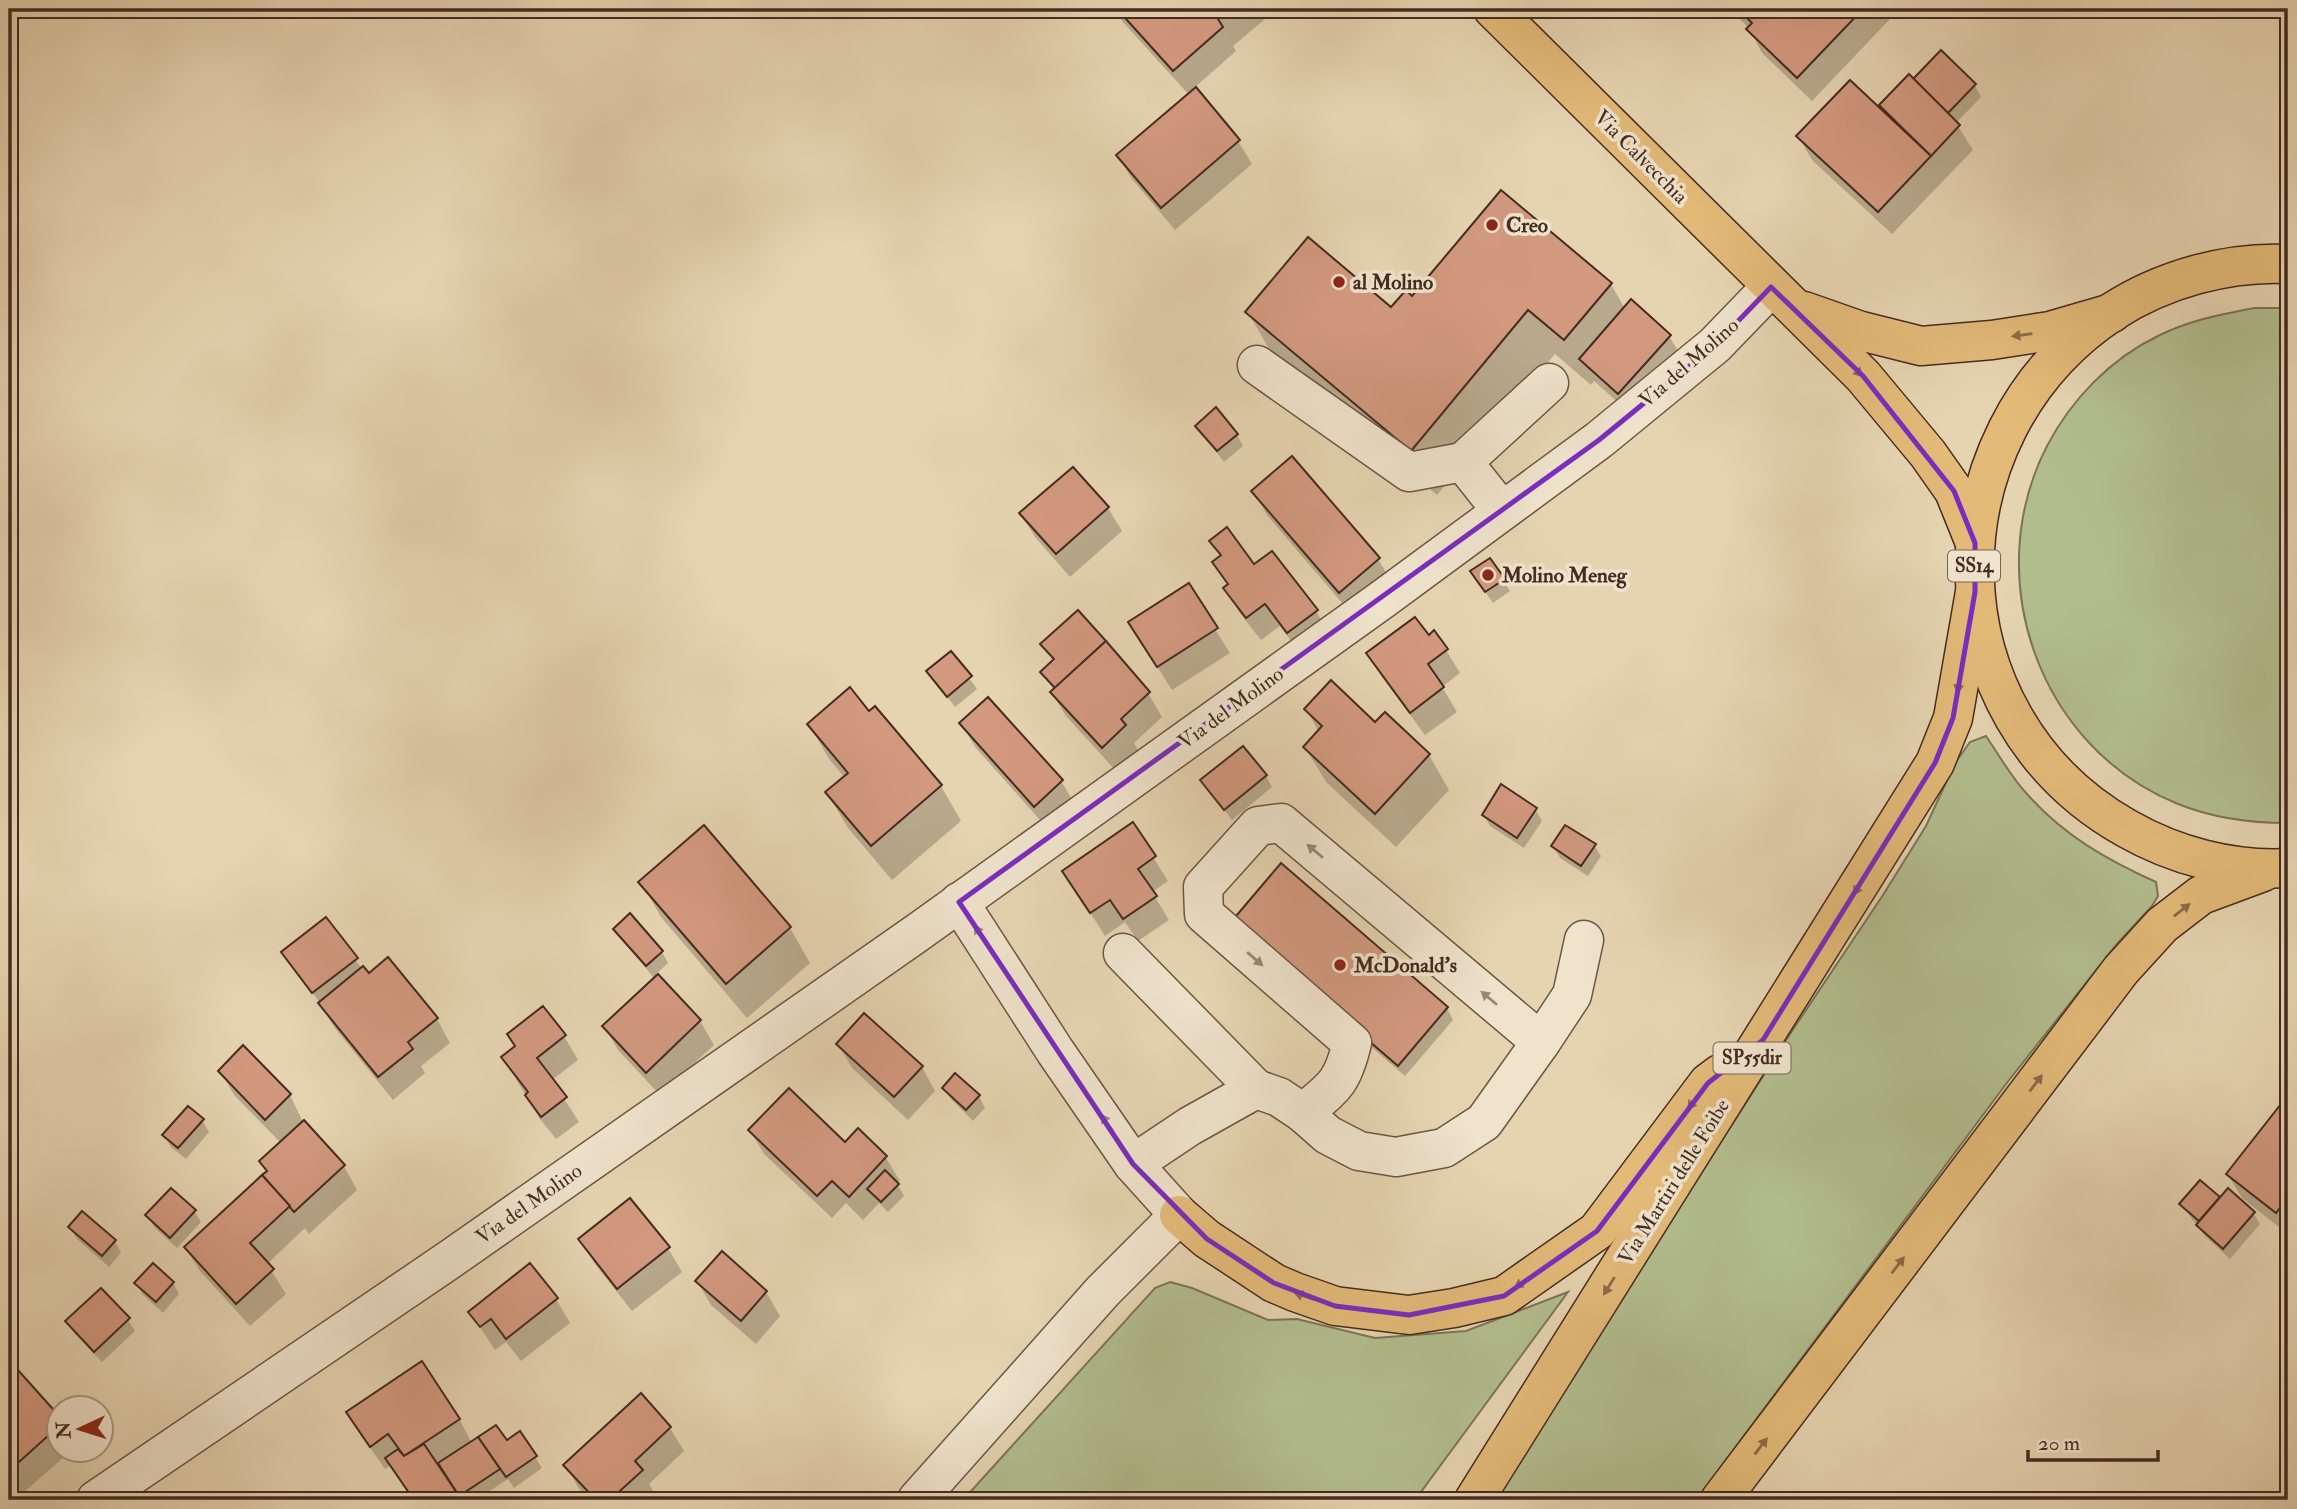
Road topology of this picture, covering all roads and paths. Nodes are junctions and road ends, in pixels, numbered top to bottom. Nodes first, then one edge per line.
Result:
1 (1493, 9) edge
2 (2279, 259) edge
3 (1780, 296) junction
4 (2112, 313) junction
5 (1257, 365) dead end
6 (1549, 383) dead end
7 (1463, 462) junction
8 (1502, 511) junction
9 (1975, 543) junction
10 (1975, 592) junction
11 (2280, 868) edge
12 (959, 902) junction
13 (1584, 940) dead end
14 (1123, 953) dead end
15 (1763, 1040) junction
16 (1541, 1042) junction
17 (1256, 1089) junction
18 (1303, 1113) junction
19 (1133, 1164) junction
20 (1179, 1215) junction
21 (96, 1500) edge
22 (917, 1500) edge
23 (1474, 1500) edge
24 (1720, 1500) edge

1 - 3 main road, Via Calvecchia / SS14
2 - 4 main road, SS14
4 -> 3 main road, Via Calvecchia / SS14
3 - 8 street, Via del Molino
3 -> 9 main road, Via Calvecchia / SS14
4 - 9 main road, SS14
5 - 7 street
6 - 7 street
7 - 8 street
8 - 12 street, Via del Molino
9 - 10 main road, SS14
10 - 11 main road, SS14
10 -> 15 main road, Via Martiri delle Foibe / SP55dir
24 -> 11 main road
19 -> 12 street
12 - 21 street, Via del Molino
13 - 16 street
14 - 17 street
15 -> 20 main road
15 -> 23 main road, Via Martiri delle Foibe / SP55dir
16 - 18 street
16 -> 18 street
17 - 18 street
17 - 19 street
19 - 20 street
20 - 22 street

